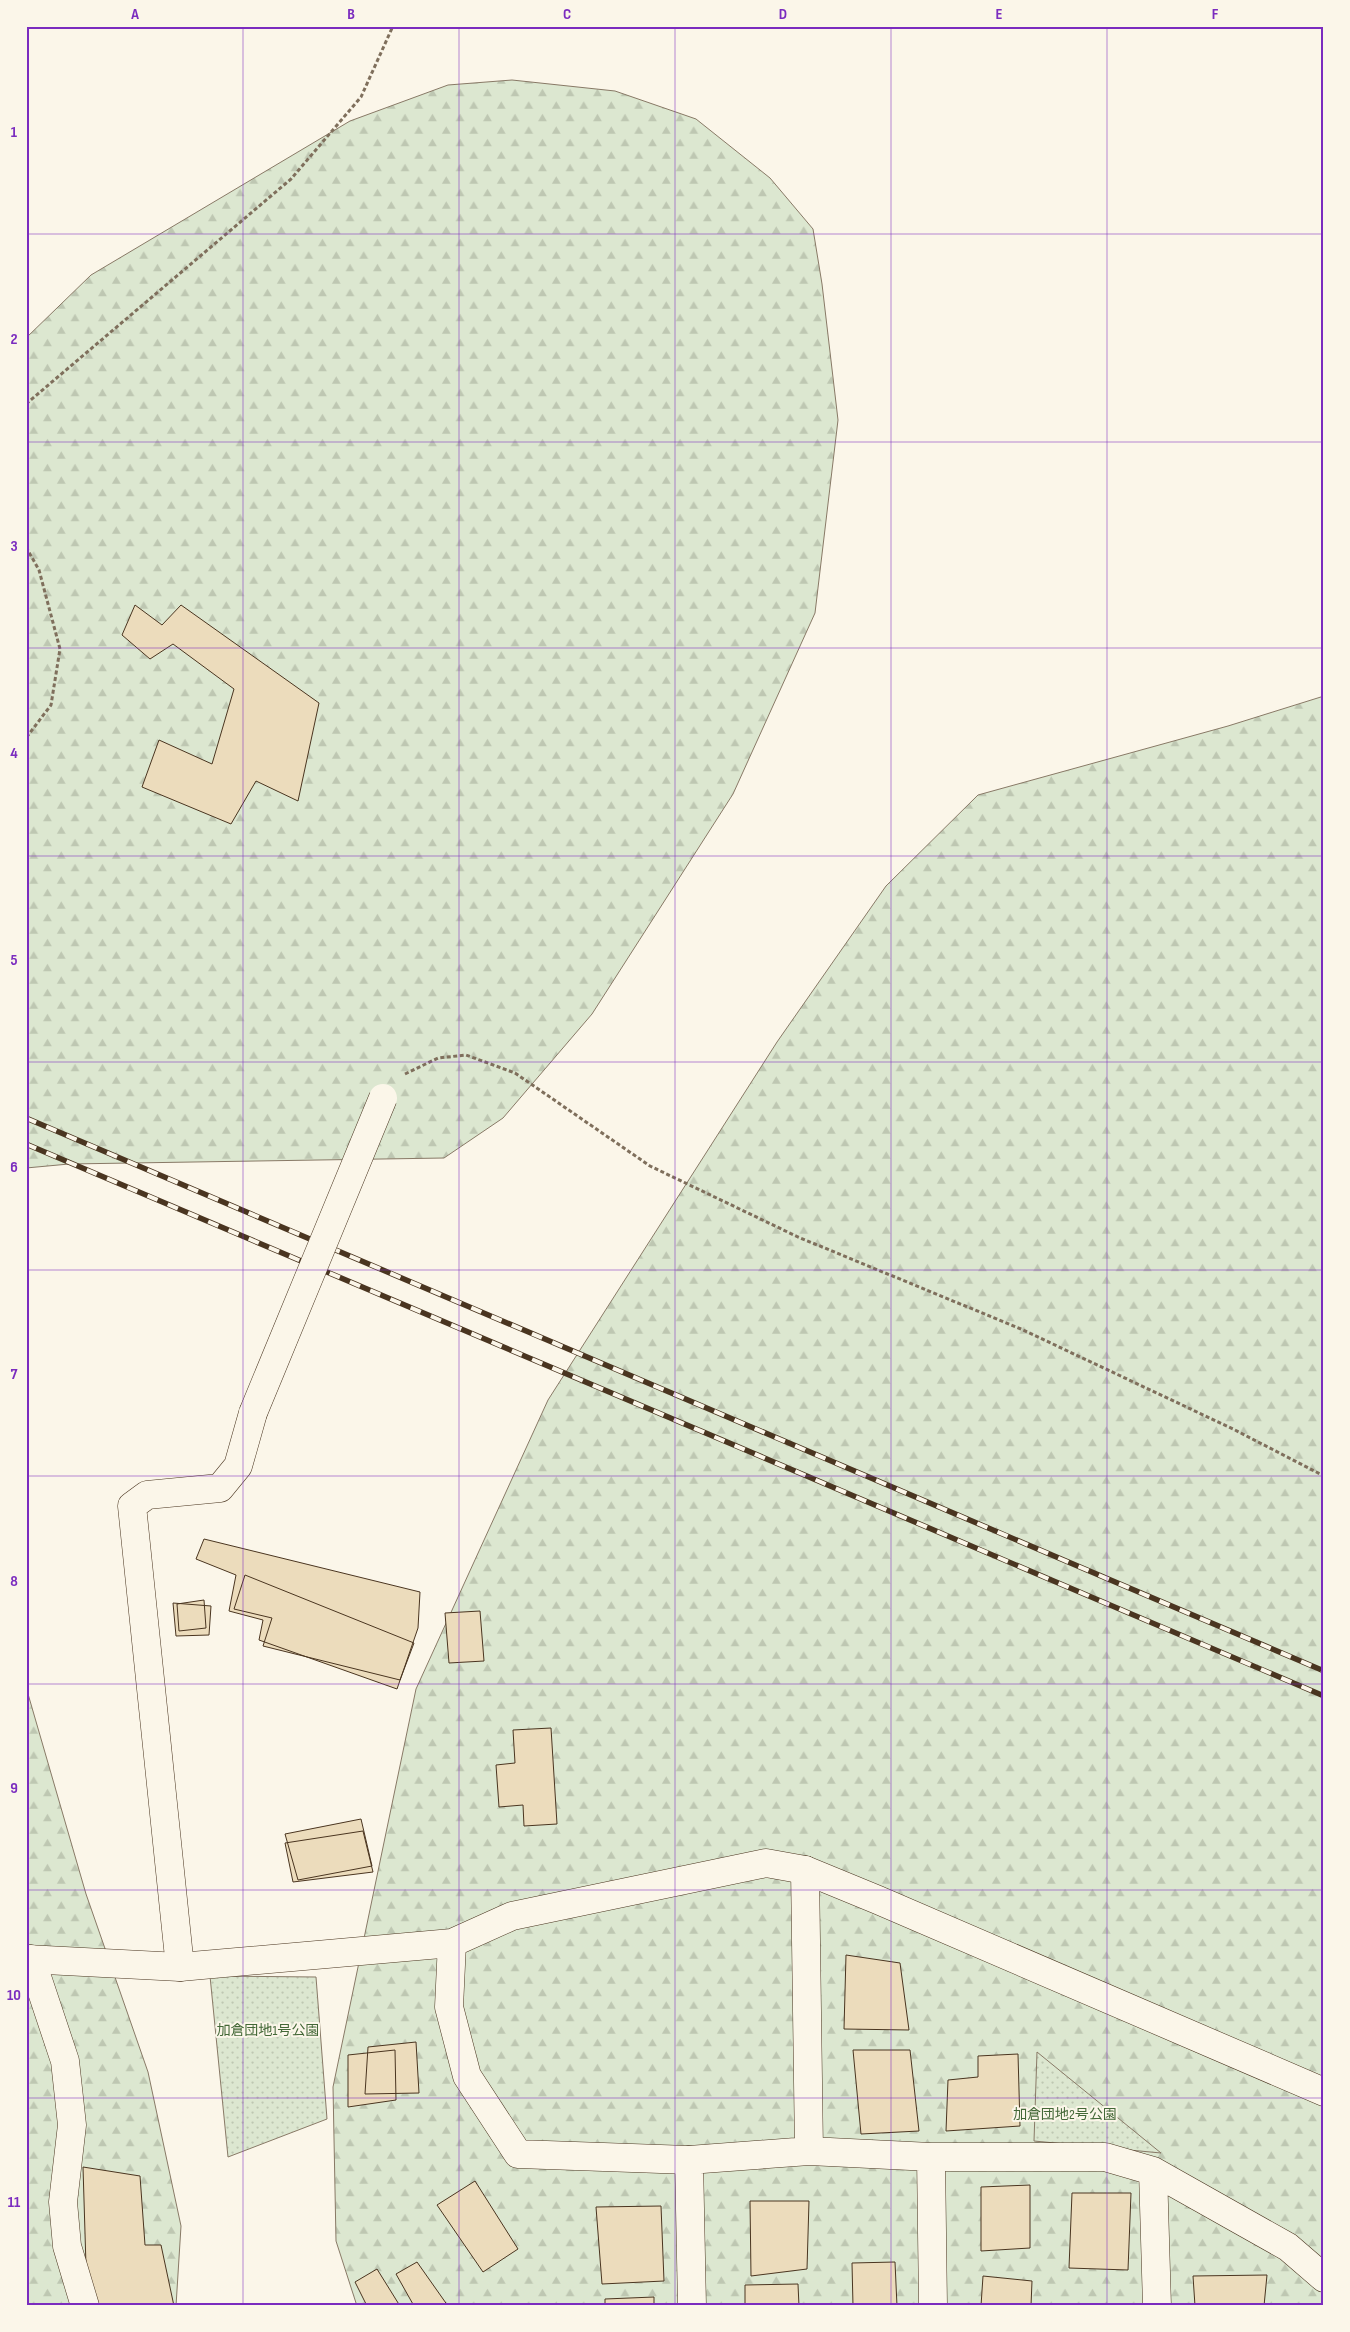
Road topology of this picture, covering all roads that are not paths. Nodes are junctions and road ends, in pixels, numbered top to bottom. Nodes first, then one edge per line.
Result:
1 (383, 1098) road end
2 (805, 1870) junction
3 (452, 1943) junction
4 (29, 1959) edge
5 (180, 1967) junction
6 (1324, 2092) edge
7 (809, 2152) junction
8 (932, 2157) junction
9 (689, 2160) junction
10 (1153, 2171) junction
11 (1324, 2278) edge
12 (85, 2306) edge
13 (692, 2306) edge
14 (933, 2306) edge
15 (1157, 2306) edge

1 - 5 street, bridge
2 - 3 street
2 - 6 street
2 - 7 street
3 - 5 street
3 - 9 street
4 - 5 street
4 - 12 street
7 - 8 street
7 - 9 street
8 - 10 street
8 - 14 street
9 - 13 street
10 - 11 street
10 - 15 street

